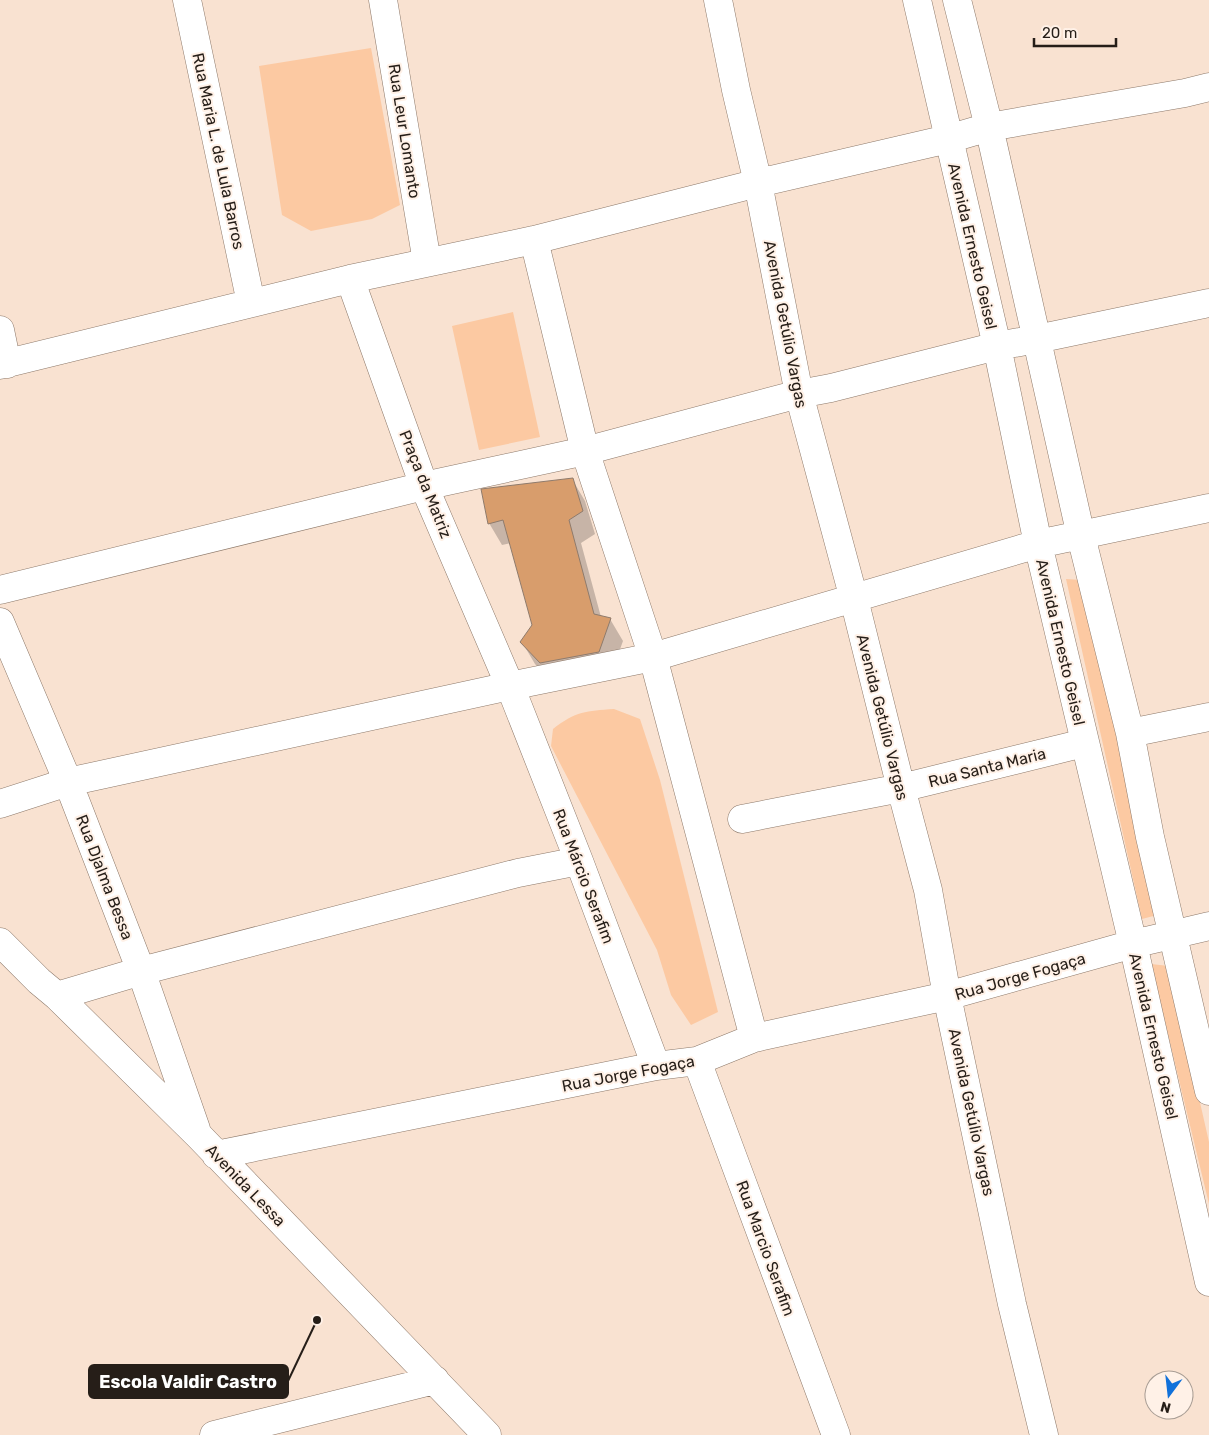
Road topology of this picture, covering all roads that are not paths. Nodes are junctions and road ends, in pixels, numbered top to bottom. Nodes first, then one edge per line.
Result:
1 (187, 0) edge
2 (383, 0) edge
3 (718, 0) edge
4 (917, 0) edge
5 (957, 0) edge
6 (1209, 88) edge
7 (989, 127) junction
8 (948, 139) junction
9 (758, 183) junction
10 (534, 240) junction
11 (427, 262) junction
12 (350, 278) junction
13 (251, 303) junction
14 (1209, 303) edge
15 (0, 330) edge
16 (1037, 339) junction
17 (997, 346) junction
18 (4, 364) edge
19 (799, 394) junction
20 (585, 451) junction
21 (424, 486) junction
22 (1209, 508) edge
23 (1081, 536) junction
24 (1038, 544) junction
25 (0, 590) edge
26 (854, 599) junction
27 (0, 622) edge
28 (653, 657) junction
29 (510, 686) junction
30 (1209, 717) edge
31 (1130, 734) junction
32 (1084, 743) junction
33 (68, 782) junction
34 (901, 788) junction
35 (0, 804) edge
36 (742, 818) dead end
37 (578, 861) junction
38 (1209, 926) edge
39 (1172, 934) junction
40 (0, 942) edge
41 (1133, 944) junction
42 (141, 971) junction
43 (57, 996) junction
44 (947, 996) junction
45 (754, 1038) junction
46 (697, 1061) junction
47 (656, 1066) junction
48 (1209, 1091) edge
49 (208, 1146) junction
50 (1209, 1282) edge
51 (435, 1380) junction
52 (214, 1435) edge
53 (487, 1435) edge
54 (836, 1435) edge
55 (1044, 1435) edge

1 - 13 street, Rua Maria L. de Lula Barros
2 - 11 street, Rua Leur Lomanto
3 - 9 street, Avenida Getúlio Vargas
4 - 8 street, Avenida Ernesto Geisel
5 - 7 street
6 - 7 street
7 - 8 street
7 - 16 street
8 - 9 street
8 - 17 street, Avenida Ernesto Geisel
9 - 10 street
9 - 19 street, Avenida Getúlio Vargas
10 - 11 street
10 - 20 street
11 - 12 street
12 - 13 street
12 - 21 street, Praça da Matriz
13 - 18 street
14 - 16 street
15 - 18 street
16 - 17 street
16 - 23 street
17 - 19 street
17 - 24 street, Avenida Ernesto Geisel
19 - 20 street
19 - 26 street, Avenida Getúlio Vargas
20 - 21 street
20 - 28 street
21 - 25 street
21 - 29 street, Praça da Matriz
22 - 23 street
23 - 24 street
23 - 31 street
24 - 26 street
24 - 32 street, Avenida Ernesto Geisel
26 - 28 street
26 - 34 street, Avenida Getúlio Vargas
27 - 33 street, Rua Djalma Bessa
28 - 29 street
28 - 45 street
29 - 33 street
29 - 37 street, Rua Márcio Serafim
30 - 31 street
31 - 39 street
32 - 34 street, Rua Santa Maria
32 - 41 street, Avenida Ernesto Geisel
33 - 35 street
33 - 42 street, Rua Djalma Bessa
34 - 36 street, Rua Santa Maria
34 - 44 street, Avenida Getúlio Vargas
37 - 42 street
37 - 47 street, Rua Márcio Serafim
38 - 39 street, Rua Jorge Fogaça
39 - 41 street, Rua Jorge Fogaça
39 - 48 street
40 - 43 street, Avenida Lessa
41 - 44 street, Rua Jorge Fogaça
41 - 50 street, Avenida Ernesto Geisel
42 - 43 street
42 - 49 street, Rua Djalma Bessa
43 - 49 street, Avenida Lessa
44 - 45 street, Rua Jorge Fogaça
44 - 55 street, Avenida Getúlio Vargas
45 - 46 street, Rua Jorge Fogaça
46 - 47 street, Rua Jorge Fogaça
46 - 54 street, Rua Marcio Serafim
47 - 49 street, Rua Jorge Fogaça
49 - 51 street, Avenida Lessa
51 - 52 street
51 - 53 street, Avenida Lessa

